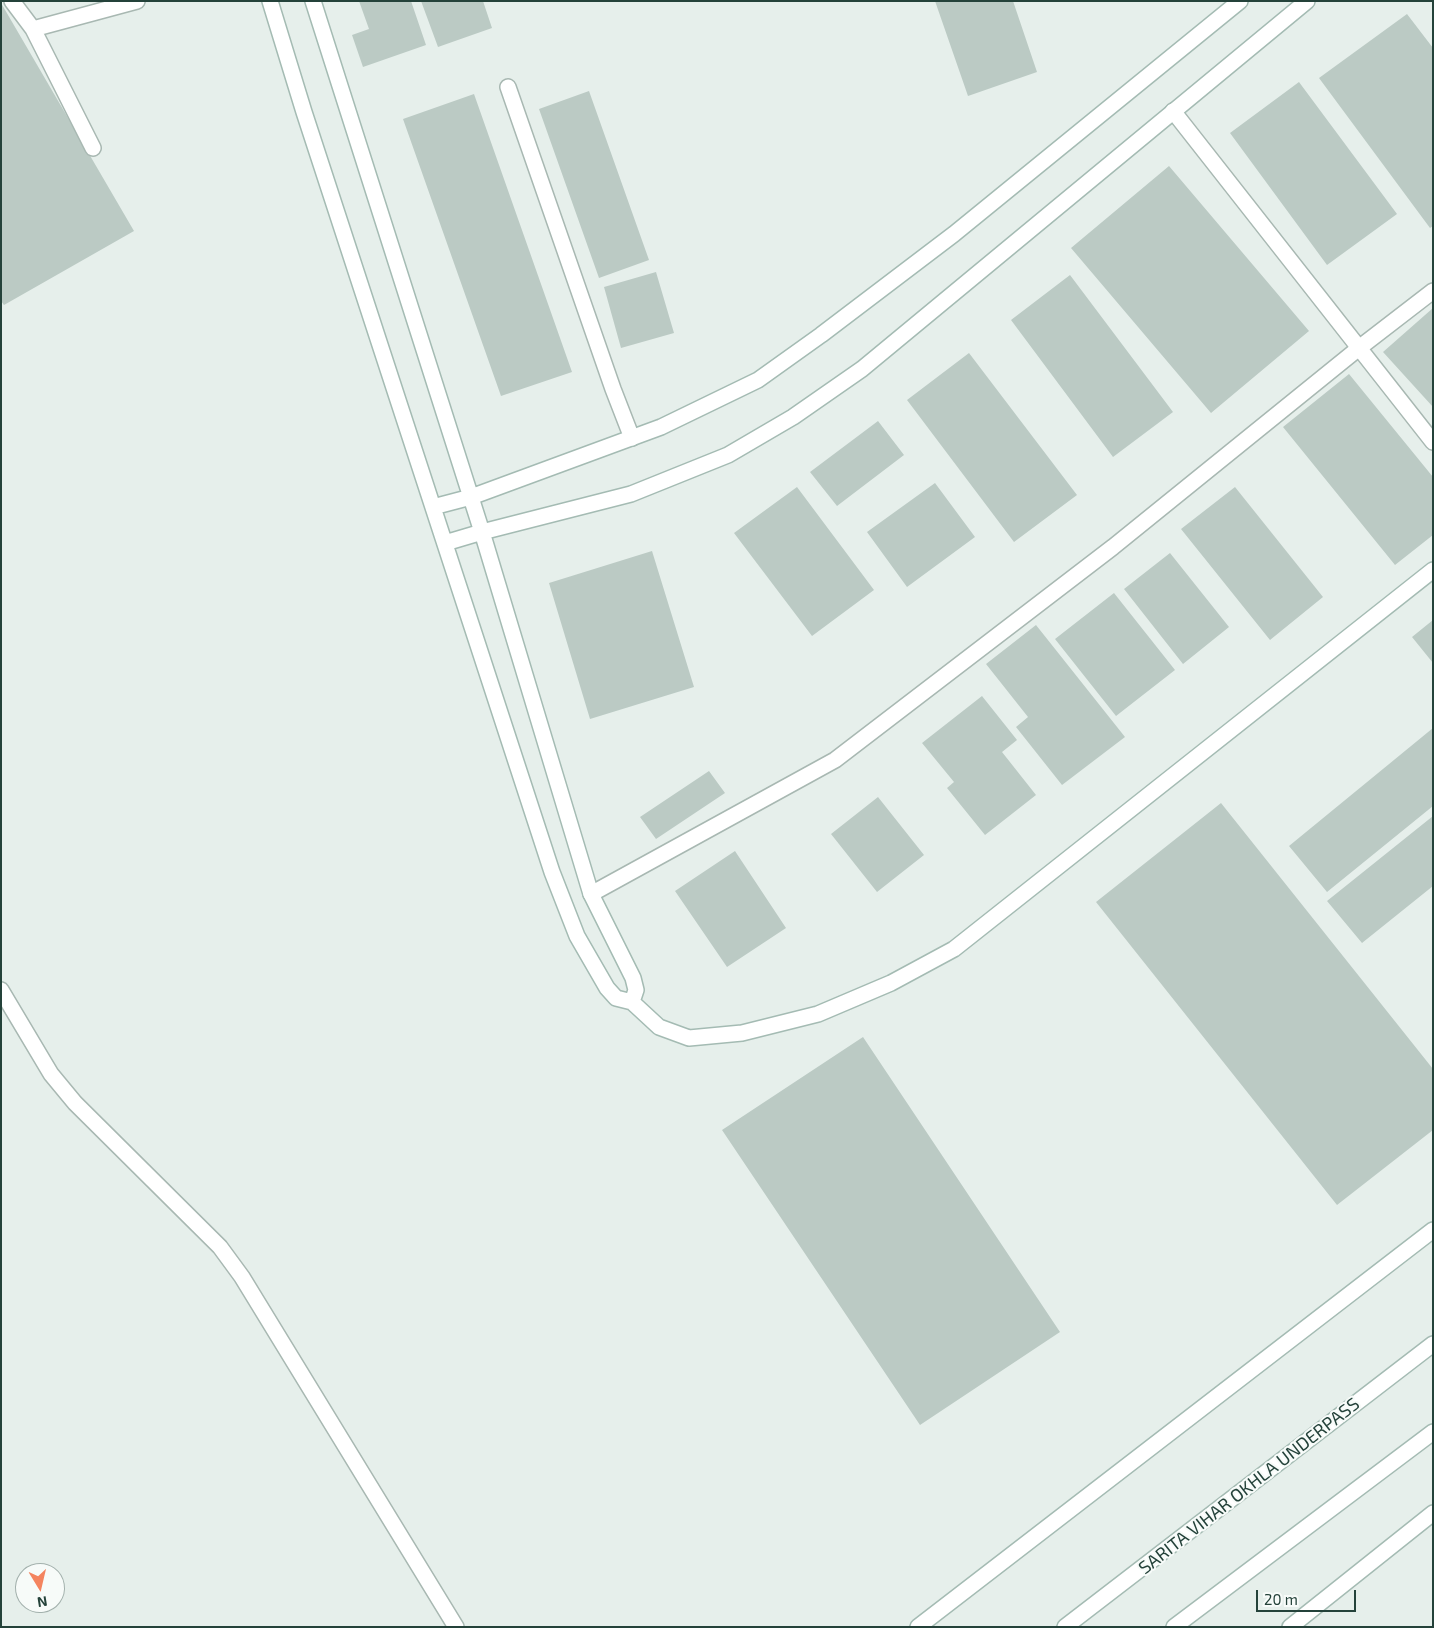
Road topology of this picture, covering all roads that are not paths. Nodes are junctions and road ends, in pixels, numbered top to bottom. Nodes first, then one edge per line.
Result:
1 (12, 1) edge
2 (136, 1) edge
3 (270, 1) edge
4 (313, 1) edge
5 (1240, 1) edge
6 (1307, 1) edge
7 (33, 29) junction
8 (508, 87) dead end
9 (1173, 111) junction
10 (93, 148) dead end
11 (1433, 291) edge
12 (1359, 348) junction
13 (632, 438) junction
14 (1433, 442) edge
15 (471, 497) junction
16 (433, 507) junction
17 (482, 532) junction
18 (445, 543) junction
19 (1433, 570) edge
20 (591, 894) junction
21 (1, 990) edge
22 (632, 1002) junction
23 (1433, 1230) edge
24 (1433, 1344) edge
25 (1433, 1432) edge
26 (1433, 1513) edge
27 (456, 1627) edge
28 (918, 1627) edge
29 (1065, 1627) edge
30 (1174, 1627) edge
31 (1290, 1627) edge

1 - 7 street
2 - 7 street
3 - 16 street
4 - 15 street
5 - 13 street
6 - 9 street
7 - 10 street
8 - 13 street
9 - 12 street
9 - 17 street
11 - 12 street
12 - 14 street
12 - 20 street
13 - 15 street
15 - 16 street
15 - 17 street
16 - 18 street
17 - 18 street
17 - 20 street
18 - 22 street
19 - 22 street
20 - 22 street
21 - 27 street
23 - 28 street
24 - 29 street, SARITA VIHAR OKHLA UNDERPASS
25 - 30 street
26 - 31 street

